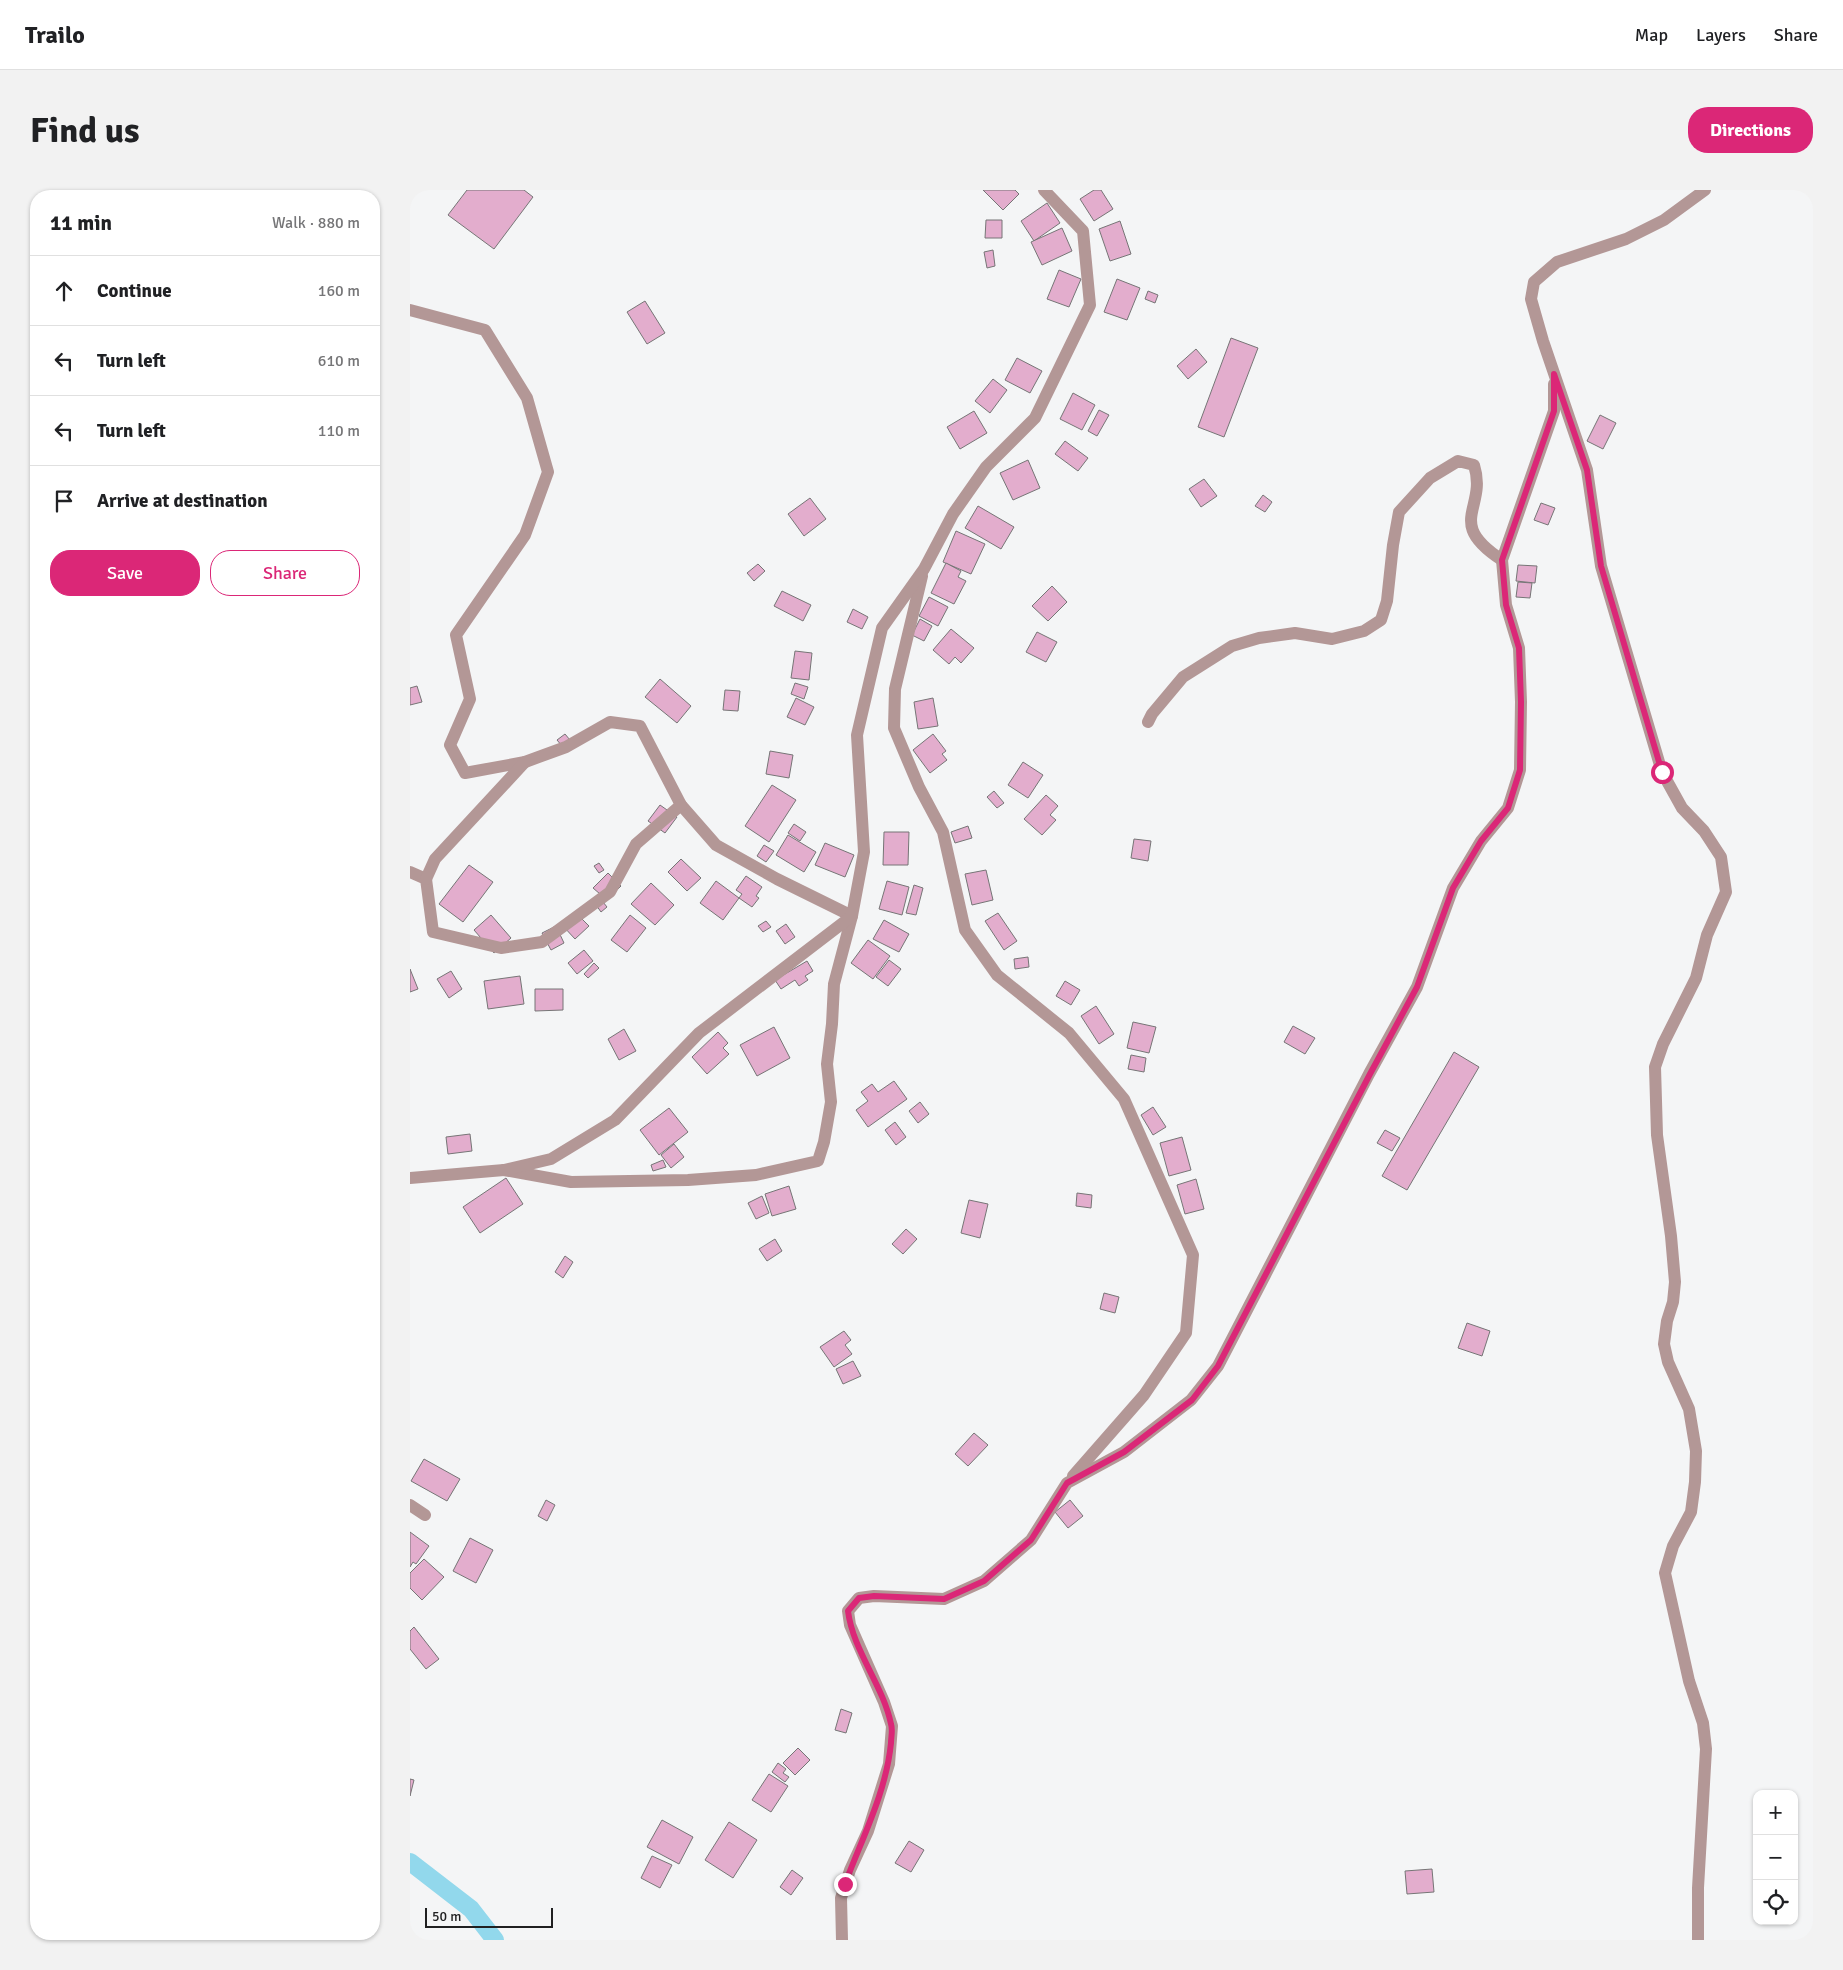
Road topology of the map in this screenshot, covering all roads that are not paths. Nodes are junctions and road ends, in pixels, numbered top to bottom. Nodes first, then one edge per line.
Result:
1 (1044, 190) edge
2 (1705, 190) edge
3 (410, 310) edge
4 (1554, 374) junction
5 (1502, 560) junction
6 (924, 569) junction
7 (1148, 722) dead end
8 (525, 762) junction
9 (680, 805) junction
10 (410, 872) edge
11 (426, 879) junction
12 (852, 916) junction
13 (504, 1170) junction
14 (410, 1178) edge
15 (1067, 1483) junction
16 (410, 1505) edge
17 (425, 1515) dead end
18 (842, 1940) edge
19 (1698, 1940) edge

1 - 6 street
2 - 4 street
3 - 8 street
4 - 5 street
4 - 19 street
5 - 7 street
5 - 15 street
6 - 12 street
6 - 15 street
8 - 9 street
8 - 11 street
9 - 11 street
9 - 12 street
10 - 11 street
12 - 13 street
12 - 13 street
13 - 14 street
15 - 18 street
16 - 17 street

